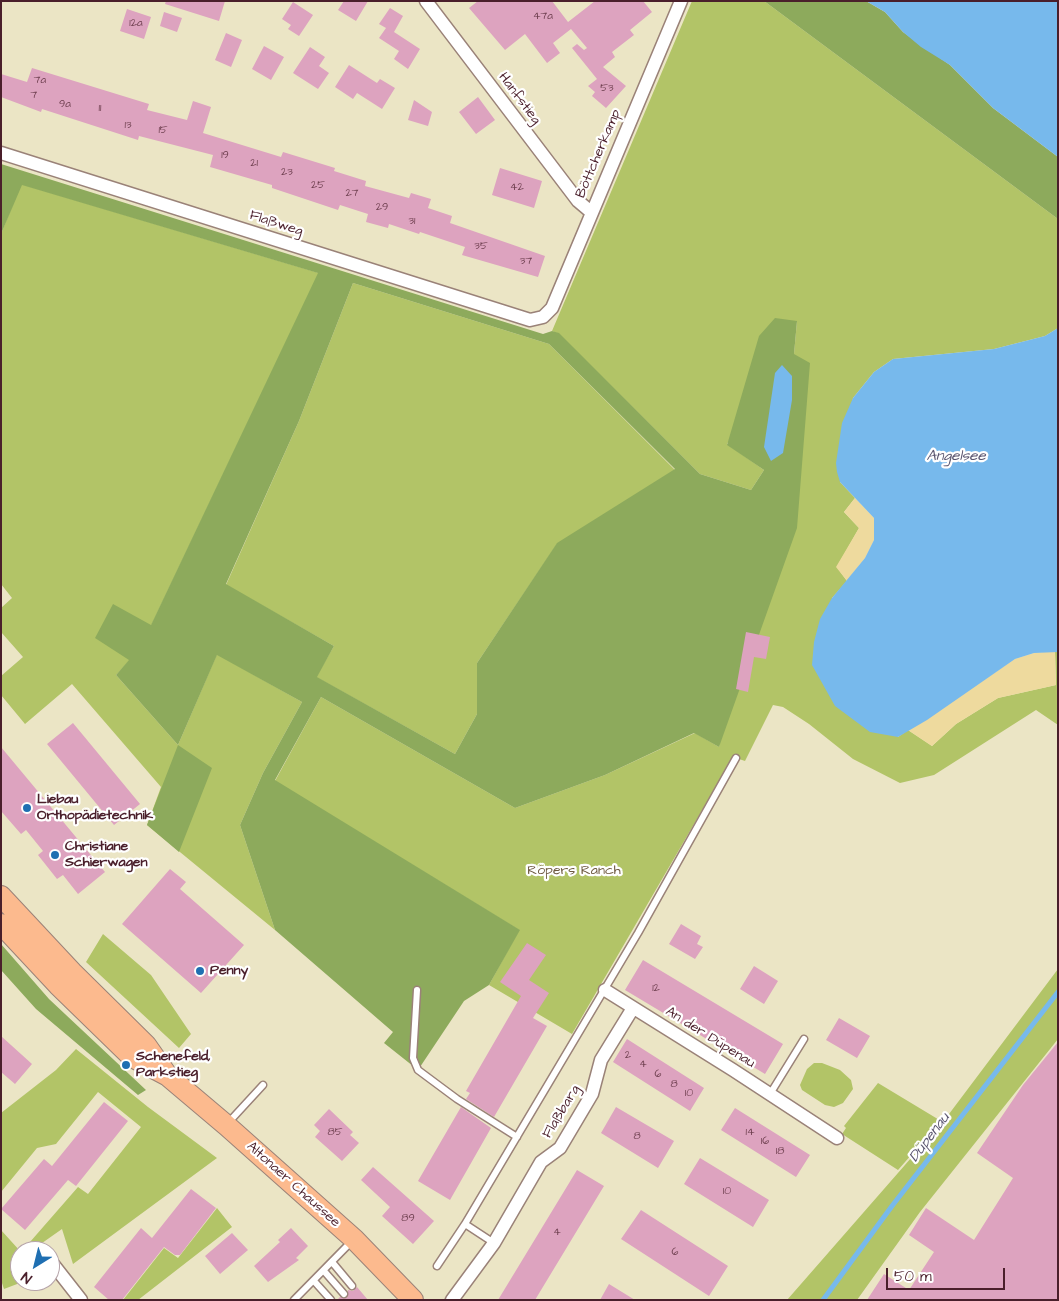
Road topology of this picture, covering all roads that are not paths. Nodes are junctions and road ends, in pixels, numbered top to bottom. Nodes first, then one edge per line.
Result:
1 (426, 1) edge
2 (681, 1) edge
3 (1, 153) edge
4 (591, 212) junction
5 (543, 317) joint
6 (736, 758) dead end
7 (1, 896) edge
8 (1, 924) edge
9 (417, 990) dead end
10 (605, 990) junction
11 (633, 1008) junction
12 (804, 1039) dead end
13 (168, 1076) junction
14 (263, 1085) dead end
15 (770, 1094) junction
16 (226, 1126) junction
17 (517, 1137) junction
18 (836, 1138) dead end
19 (465, 1224) junction
20 (354, 1239) junction
21 (494, 1243) junction
22 (332, 1262) junction
23 (437, 1266) dead end
24 (324, 1271) junction
25 (60, 1273) edge
26 (314, 1281) junction
27 (352, 1286) dead end
28 (344, 1294) dead end
29 (81, 1300) edge
30 (294, 1300) edge
31 (331, 1300) edge
32 (413, 1300) edge
33 (452, 1300) edge

1 - 4 street, Hanfstieg
2 - 4 street, Böttcherkamp
3 - 5 street, Flaßweg
4 - 5 street, Böttcherkamp
6 - 10 lane, Flaßbarg
7 - 13 main road, Altonaer Chaussee
8 - 13 main road, Altonaer Chaussee
9 - 17 lane
10 - 11 street
10 - 17 lane, Flaßbarg
11 - 15 street, An der Düpenau
11 - 21 street, Flaßbarg
12 - 15 lane
13 - 16 main road, Altonaer Chaussee
14 - 16 lane
15 - 18 street, An der Düpenau
16 - 20 main road, Altonaer Chaussee
17 - 19 lane, Flaßbarg
19 - 21 lane
19 - 23 lane, Flaßbarg
20 - 22 lane
20 - 32 main road, Altonaer Chaussee
21 - 33 street, Flaßbarg
22 - 24 lane
22 - 27 lane
24 - 26 lane
24 - 28 lane
25 - 29 street
26 - 30 lane
26 - 31 lane

